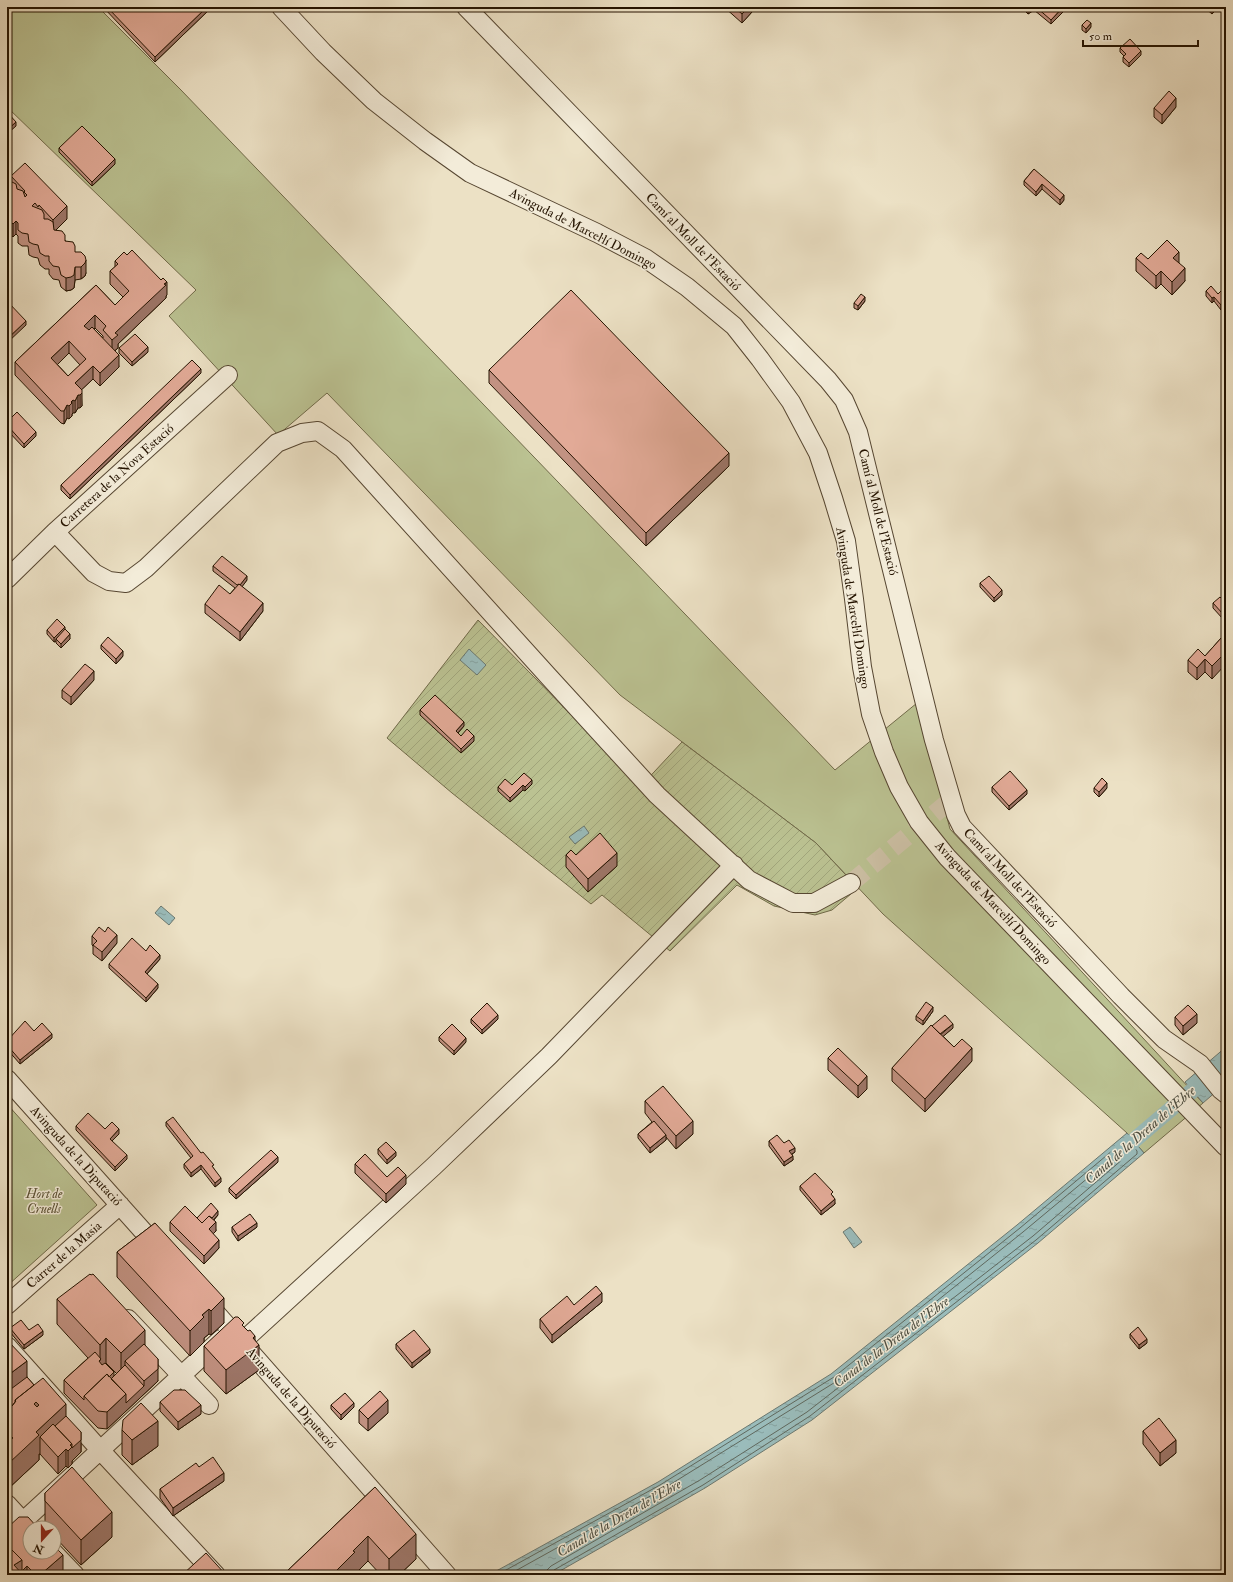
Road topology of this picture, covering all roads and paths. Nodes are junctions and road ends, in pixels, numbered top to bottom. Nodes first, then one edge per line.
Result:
1 (281, 7) edge
2 (466, 7) edge
3 (228, 375) dead end
4 (55, 532) junction
5 (7, 579) edge
6 (734, 865) junction
7 (851, 883) tunnel mouth
8 (7, 1079) edge
9 (1224, 1092) edge
10 (1226, 1148) edge
11 (120, 1205) junction
12 (168, 1258) edge
13 (199, 1294) edge
14 (7, 1305) edge
15 (116, 1307) edge
16 (236, 1336) junction
17 (7, 1346) edge
18 (181, 1376) junction
19 (209, 1405) dead end
20 (101, 1451) junction
21 (7, 1504) edge
22 (22, 1520) edge
23 (32, 1520) edge
24 (22, 1528) edge
25 (7, 1536) edge
26 (60, 1560) edge
27 (75, 1575) edge
28 (216, 1575) edge
29 (447, 1575) edge

1 - 10 street, Avinguda de Marcel·lí Domingo
2 - 9 street, Camí al Moll de l'Estació
3 - 4 street, Carretera de la Nova Estació
4 - 5 street, Carretera de la Nova Estació
4 - 6 street
6 - 7 street
6 - 16 street
8 - 11 street, Avinguda de la Diputació
11 - 12 street, Avinguda de la Diputació
11 - 14 street, Carrer de la Masia
13 - 16 street, Avinguda de la Diputació
15 - 18 street
16 - 18 street
16 - 29 street, Avinguda de la Diputació
17 - 20 street
18 - 19 street
18 - 20 street
20 - 23 street
20 - 28 street
21 - 22 street
24 - 25 street
26 - 27 street

